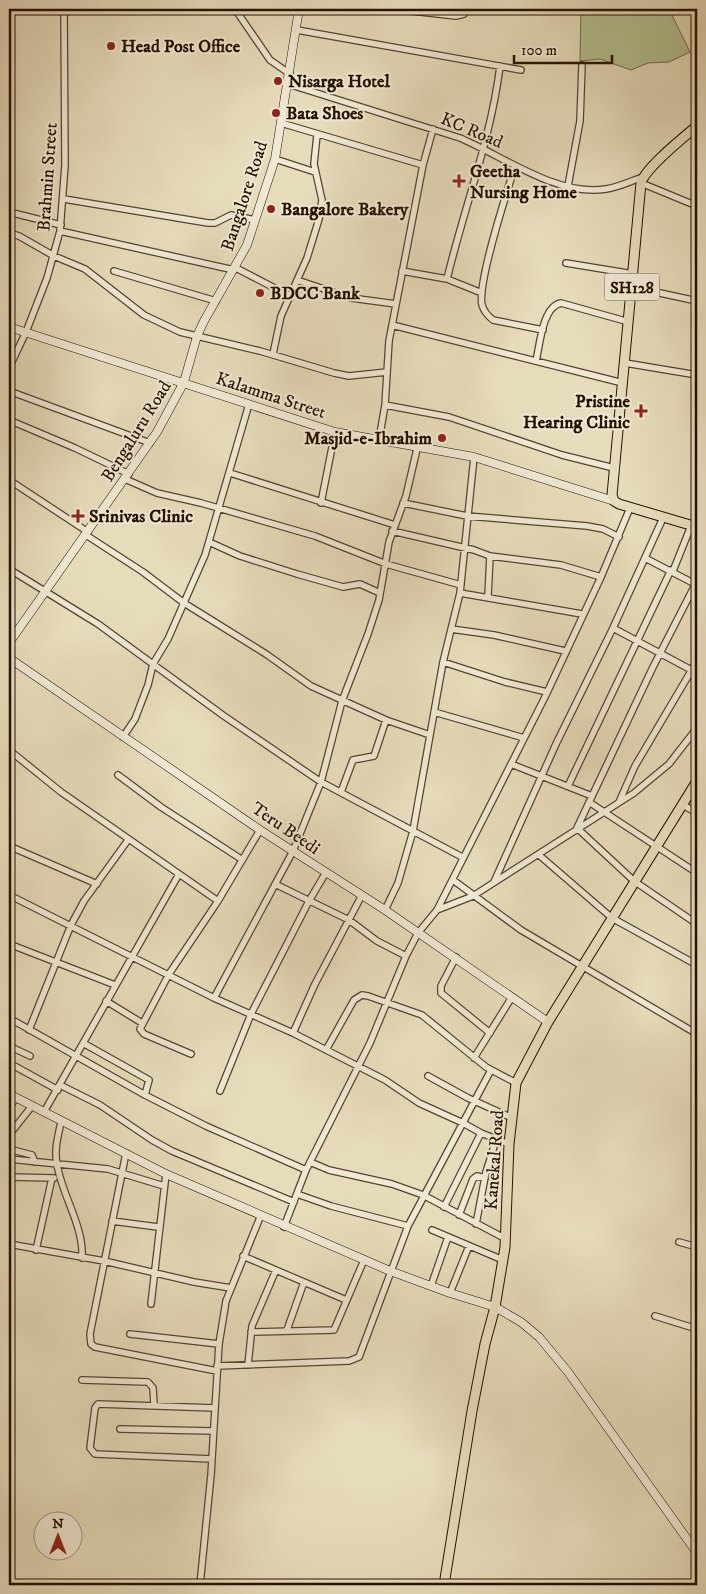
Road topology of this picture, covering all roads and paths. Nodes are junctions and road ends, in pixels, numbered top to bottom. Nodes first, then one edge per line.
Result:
1 (64, 9) edge
2 (235, 9) edge
3 (299, 9) edge
4 (393, 9) edge
5 (465, 9) edge
6 (297, 30) junction
7 (582, 65) dead end
8 (500, 66) junction
9 (521, 70) dead end
10 (290, 74) junction
11 (288, 84) junction
12 (282, 123) junction
13 (696, 128) edge
14 (433, 130) junction
15 (318, 135) junction
16 (483, 148) junction
17 (275, 160) junction
18 (423, 166) junction
19 (515, 166) junction
20 (315, 172) junction
21 (642, 180) junction
22 (568, 186) junction
23 (64, 199) junction
24 (697, 206) edge
25 (9, 212) edge
26 (255, 220) junction
27 (62, 224) junction
28 (60, 231) junction
29 (9, 233) edge
30 (54, 256) junction
31 (566, 263) dead end
32 (235, 269) junction
33 (114, 271) dead end
34 (402, 271) junction
35 (633, 274) junction
36 (446, 279) junction
37 (297, 280) junction
38 (632, 287) junction
39 (482, 293) junction
40 (290, 296) junction
41 (216, 301) junction
42 (697, 301) edge
43 (396, 304) junction
44 (629, 322) junction
45 (392, 326) junction
46 (9, 327) edge
47 (543, 330) junction
48 (26, 332) junction
49 (197, 336) junction
50 (273, 354) junction
51 (536, 361) junction
52 (625, 363) junction
53 (9, 368) edge
54 (387, 372) junction
55 (697, 375) edge
56 (184, 382) junction
57 (623, 383) junction
58 (9, 391) edge
59 (249, 404) junction
60 (385, 405) junction
61 (9, 420) edge
62 (335, 432) junction
63 (379, 440) junction
64 (150, 443) junction
65 (417, 449) junction
66 (474, 457) junction
67 (614, 469) junction
68 (230, 473) junction
69 (127, 476) junction
70 (9, 480) edge
71 (614, 501) junction
72 (321, 503) junction
73 (403, 503) junction
74 (630, 508) junction
75 (219, 509) junction
76 (467, 516) junction
77 (662, 518) junction
78 (694, 527) edge
79 (393, 528) junction
80 (87, 534) junction
81 (619, 537) junction
82 (208, 542) junction
83 (464, 547) junction
84 (490, 556) junction
85 (645, 558) junction
86 (386, 564) junction
87 (9, 569) edge
88 (672, 570) junction
89 (601, 577) junction
90 (461, 584) junction
91 (697, 584) edge
92 (46, 593) junction
93 (380, 593) junction
94 (460, 593) junction
95 (488, 596) junction
96 (184, 603) junction
97 (582, 614) junction
98 (613, 628) junction
99 (451, 629) junction
100 (637, 640) junction
101 (9, 643) edge
102 (565, 651) junction
103 (661, 652) junction
104 (9, 658) edge
105 (697, 661) edge
106 (443, 662) junction
107 (153, 664) junction
108 (695, 671) edge
109 (547, 692) junction
110 (342, 701) junction
111 (434, 712) junction
112 (386, 720) junction
113 (697, 728) edge
114 (430, 735) junction
115 (123, 737) junction
116 (524, 738) junction
117 (9, 750) edge
118 (511, 764) junction
119 (118, 776) dead end
120 (542, 776) junction
121 (321, 782) junction
122 (696, 784) edge
123 (568, 786) junction
124 (341, 792) junction
125 (590, 799) junction
126 (619, 802) junction
127 (683, 805) junction
128 (604, 812) junction
129 (697, 813) edge
130 (577, 828) junction
131 (260, 830) junction
132 (413, 831) junction
133 (128, 840) junction
134 (9, 846) edge
135 (656, 846) junction
136 (293, 851) junction
137 (538, 854) junction
138 (462, 857) junction
139 (241, 859) junction
140 (697, 873) edge
141 (178, 874) junction
142 (326, 874) junction
143 (453, 880) junction
144 (634, 881) junction
145 (494, 882) junction
146 (97, 884) junction
147 (275, 884) junction
148 (9, 895) edge
149 (362, 895) junction
150 (473, 896) junction
151 (309, 901) junction
152 (218, 902) junction
153 (384, 910) junction
154 (437, 910) junction
155 (612, 918) junction
156 (348, 920) junction
157 (697, 924) edge
158 (70, 925) junction
159 (418, 933) junction
160 (9, 944) edge
161 (133, 955) junction
162 (406, 956) junction
163 (456, 957) junction
164 (57, 962) junction
165 (697, 965) edge
166 (582, 966) junction
167 (169, 974) junction
168 (115, 985) junction
169 (512, 997) junction
170 (214, 998) junction
171 (106, 1001) junction
172 (388, 1002) junction
173 (251, 1014) junction
174 (9, 1018) edge
175 (548, 1022) junction
176 (142, 1023) junction
177 (29, 1030) junction
178 (293, 1033) junction
179 (490, 1033) junction
180 (697, 1034) edge
181 (83, 1043) junction
182 (9, 1046) edge
183 (326, 1050) junction
184 (191, 1054) dead end
185 (30, 1056) dead end
186 (75, 1058) junction
187 (474, 1058) junction
188 (9, 1063) edge
189 (358, 1067) junction
190 (491, 1070) junction
191 (428, 1076) dead end
192 (516, 1083) junction
193 (59, 1087) junction
194 (220, 1091) dead end
195 (9, 1094) edge
196 (144, 1095) junction
197 (17, 1098) junction
198 (475, 1101) junction
199 (9, 1106) edge
200 (32, 1106) junction
201 (44, 1112) junction
202 (512, 1118) junction
203 (61, 1122) junction
204 (463, 1123) junction
205 (481, 1133) junction
206 (9, 1135) edge
207 (496, 1140) junction
208 (509, 1144) junction
209 (9, 1149) edge
210 (126, 1153) junction
211 (9, 1160) edge
212 (35, 1162) junction
213 (310, 1162) junction
214 (57, 1164) junction
215 (306, 1170) junction
216 (122, 1174) junction
217 (166, 1174) junction
218 (9, 1177) edge
219 (52, 1178) junction
220 (60, 1178) junction
221 (485, 1178) junction
222 (164, 1186) junction
223 (297, 1194) junction
224 (423, 1195) junction
225 (294, 1202) junction
226 (444, 1207) junction
227 (260, 1215) junction
228 (459, 1215) junction
229 (112, 1221) junction
230 (476, 1224) junction
231 (408, 1226) junction
232 (158, 1227) junction
233 (284, 1227) junction
234 (432, 1230) dead end
235 (448, 1237) junction
236 (506, 1239) junction
237 (679, 1242) dead end
238 (9, 1244) edge
239 (469, 1246) junction
240 (697, 1247) edge
241 (36, 1250) junction
242 (243, 1256) junction
243 (82, 1258) junction
244 (364, 1260) junction
245 (503, 1260) junction
246 (104, 1261) junction
247 (276, 1270) junction
248 (390, 1271) junction
249 (154, 1273) junction
250 (304, 1282) junction
251 (430, 1286) junction
252 (231, 1288) junction
253 (450, 1294) junction
254 (346, 1300) junction
255 (151, 1304) dead end
256 (495, 1307) junction
257 (656, 1316) dead end
258 (697, 1329) edge
259 (287, 1330) junction
260 (251, 1332) junction
261 (130, 1334) dead end
262 (219, 1344) junction
263 (248, 1365) junction
264 (217, 1369) junction
265 (82, 1380) dead end
266 (154, 1405) junction
267 (214, 1408) junction
268 (120, 1429) dead end
269 (212, 1431) junction
270 (212, 1459) junction
271 (697, 1554) edge
272 (200, 1585) edge
273 (444, 1585) edge

1 - 23 street, Brahmin Street
2 - 10 street
3 - 6 street, Bangalore Road
4 - 5 street
6 - 8 street
6 - 10 street, Bangalore Road
7 - 22 street
8 - 9 street
8 - 16 street
10 - 11 street, Bangalore Road
11 - 12 street, Bangalore Road
11 - 14 street, KC Road
12 - 15 street
12 - 17 street, Bangalore Road
13 - 21 main road
14 - 16 street, KC Road
14 - 18 street
15 - 18 street
15 - 20 street
16 - 19 street, KC Road
16 - 36 street
17 - 20 street
17 - 26 street, Bangalore Road
18 - 34 street
19 - 22 street, KC Road
19 - 39 street
20 - 37 street
21 - 22 street, KC Road
21 - 24 street
21 - 35 main road, SH128
23 - 26 street
23 - 27 street, Brahmin Street
25 - 27 street
26 - 32 street, Bangalore Road
27 - 28 street, Brahmin Street
28 - 30 street, Brahmin Street
28 - 32 street
29 - 30 street
30 - 48 street, Brahmin Street
30 - 49 street
31 - 35 street
32 - 40 street
32 - 41 street, Bangalore Road
33 - 41 street
34 - 36 street
34 - 43 street
35 - 38 main road, SH128
36 - 39 street
37 - 40 street
37 - 43 street
38 - 42 street
38 - 44 main road, SH128
39 - 47 street
40 - 50 street
41 - 49 street, Bangalore Road
43 - 45 street
44 - 47 street
44 - 52 main road, SH128
45 - 51 street
45 - 54 street
46 - 48 street, Kalamma Street
47 - 51 street
48 - 53 street, Brahmin Street
48 - 56 street, Kalamma Street
49 - 50 street
49 - 56 street, Bangalore Road
50 - 54 street
51 - 57 street
52 - 55 street
52 - 57 main road, SH128
54 - 60 street
56 - 59 street, Kalamma Street
56 - 64 street, Bengaluru Road
57 - 67 main road, SH128
58 - 64 street
59 - 62 street, Kalamma Street
59 - 68 street
60 - 63 street
60 - 67 street
61 - 69 street
62 - 63 street, Kalamma Street
62 - 72 street
63 - 65 street, Kalamma Street
64 - 69 street, Bengaluru Road
65 - 66 street, Kalamma Street
65 - 73 street
66 - 71 street, Kalamma Street
66 - 76 street
67 - 71 main road, SH128
68 - 72 street
68 - 75 street
69 - 75 street
69 - 80 street, Bengaluru Road
70 - 80 street
71 - 74 main road
72 - 79 street
73 - 76 street
73 - 79 street
74 - 77 main road
74 - 81 street
75 - 82 street
75 - 86 street
76 - 81 street
76 - 83 street
77 - 78 main road
77 - 85 street
78 - 88 street
79 - 83 street
79 - 86 street
80 - 92 street, Bengaluru Road
80 - 96 street
81 - 89 street
82 - 93 street
82 - 96 street
83 - 84 street
83 - 90 street
84 - 89 street
84 - 95 street
85 - 88 street
85 - 98 street
86 - 90 street
86 - 93 street
87 - 92 street
88 - 91 street
88 - 100 street
89 - 97 street
90 - 94 street
91 - 103 street
92 - 101 street, Bengaluru Road
92 - 107 street
93 - 110 street
94 - 95 street
94 - 99 street
95 - 97 street
96 - 107 street
96 - 110 street
97 - 102 street
98 - 100 street
98 - 120 street
99 - 102 street
99 - 106 street
100 - 103 street
100 - 123 street
102 - 109 street
103 - 108 street
103 - 125 street
104 - 115 street, Teru Beedi
105 - 108 street
106 - 109 street
106 - 111 street
107 - 115 street
107 - 121 street
108 - 126 street
109 - 116 street
110 - 112 street
110 - 121 street
111 - 114 street
111 - 116 street
112 - 114 street
112 - 124 street
113 - 126 street
114 - 132 street
115 - 131 street, Teru Beedi
116 - 118 street
117 - 133 street
118 - 120 street
118 - 138 street
119 - 139 street
120 - 123 street
120 - 145 street
121 - 124 street
121 - 136 street
122 - 127 main road, Kanekal Road
123 - 125 street
124 - 132 street
125 - 128 street
125 - 130 street
126 - 128 street
127 - 129 street
127 - 135 main road, Kanekal Road
128 - 130 street
128 - 135 street
130 - 137 street
130 - 144 street
131 - 136 street, Teru Beedi
131 - 139 street
132 - 138 street
132 - 153 street
133 - 141 street
133 - 146 street
134 - 146 street
135 - 140 street
135 - 144 main road, Kanekal Road
136 - 142 street, Teru Beedi
136 - 147 street
137 - 145 street
137 - 155 street
138 - 143 street
139 - 152 street
141 - 152 street
141 - 161 street
142 - 149 street, Teru Beedi
142 - 151 street
143 - 150 street
143 - 154 street
144 - 155 main road, Kanekal Road
144 - 157 street
145 - 150 street
146 - 158 street
147 - 151 street
147 - 170 street
148 - 158 street
149 - 153 street, Teru Beedi
149 - 156 street
150 - 154 street
150 - 166 street
151 - 156 street
151 - 173 street
152 - 167 street
153 - 159 street, Teru Beedi
154 - 159 street
155 - 165 street
155 - 166 main road, Kanekal Road
156 - 162 street
156 - 178 street
158 - 161 street
158 - 164 street
159 - 162 street
159 - 163 street, Teru Beedi
160 - 164 street
161 - 167 street
161 - 168 street
162 - 172 street
163 - 169 street, Teru Beedi
163 - 179 street
164 - 168 street
164 - 177 street
166 - 175 main road, Kanekal Road
166 - 180 street
167 - 170 street
167 - 176 street
168 - 171 street
169 - 175 street, Teru Beedi
169 - 179 street
170 - 173 street
171 - 176 street
171 - 181 street
172 - 183 street
172 - 187 street
172 - 189 street
173 - 178 street
173 - 194 street
174 - 177 street
175 - 192 main road, Kanekal Road
176 - 184 street
177 - 186 street
178 - 183 street
179 - 187 street
181 - 186 street
181 - 196 street
182 - 185 street
183 - 189 street
186 - 193 street
186 - 196 street
187 - 190 street
188 - 193 street
189 - 204 street
189 - 213 street
190 - 192 street
190 - 198 street
191 - 198 street
192 - 202 main road, Kanekal Road
193 - 201 street
193 - 225 street
195 - 197 street
196 - 215 street
197 - 199 street
197 - 200 street
198 - 202 street
198 - 204 street
200 - 201 street
200 - 206 street
201 - 203 street
202 - 208 main road, Kanekal Road
203 - 210 street
203 - 214 street
204 - 205 street
204 - 224 street
205 - 207 street
205 - 226 street
207 - 208 street
207 - 221 street
208 - 236 main road, Kanekal Road
209 - 212 street
210 - 216 street
210 - 217 street
211 - 212 street
212 - 214 street
213 - 215 street
213 - 224 street
214 - 216 street
214 - 220 street
215 - 223 street
216 - 222 street
216 - 229 street
217 - 222 street
217 - 227 street
218 - 219 street
219 - 220 street
219 - 241 street
220 - 243 street
221 - 228 street
221 - 230 street
222 - 232 street
223 - 225 street
223 - 231 street
224 - 226 street
224 - 231 street
225 - 233 street
226 - 228 street
227 - 233 street
227 - 242 street
228 - 230 street
229 - 232 street
229 - 246 street
230 - 236 street
231 - 248 street
232 - 249 street
233 - 244 street
234 - 235 street
235 - 239 street
235 - 251 street
236 - 245 main road, Kanekal Road
237 - 240 street
238 - 241 street
239 - 245 street
239 - 253 street
241 - 243 street
242 - 247 street
242 - 252 street
243 - 246 street
244 - 248 street
244 - 254 street
245 - 256 main road, Kanekal Road
246 - 249 street
246 - 264 street
247 - 250 street
247 - 260 street
248 - 251 street
248 - 263 street
249 - 252 street
249 - 255 street
250 - 254 street
250 - 259 street
251 - 253 street
252 - 262 street
253 - 256 street
254 - 259 street
256 - 271 street
256 - 273 main road, Kanekal Road
257 - 258 street
259 - 260 street
260 - 263 street
261 - 262 street
262 - 264 street
263 - 264 street
264 - 267 street
265 - 266 street
266 - 267 street
266 - 270 street
267 - 269 street
268 - 269 street
269 - 270 street
270 - 272 street

